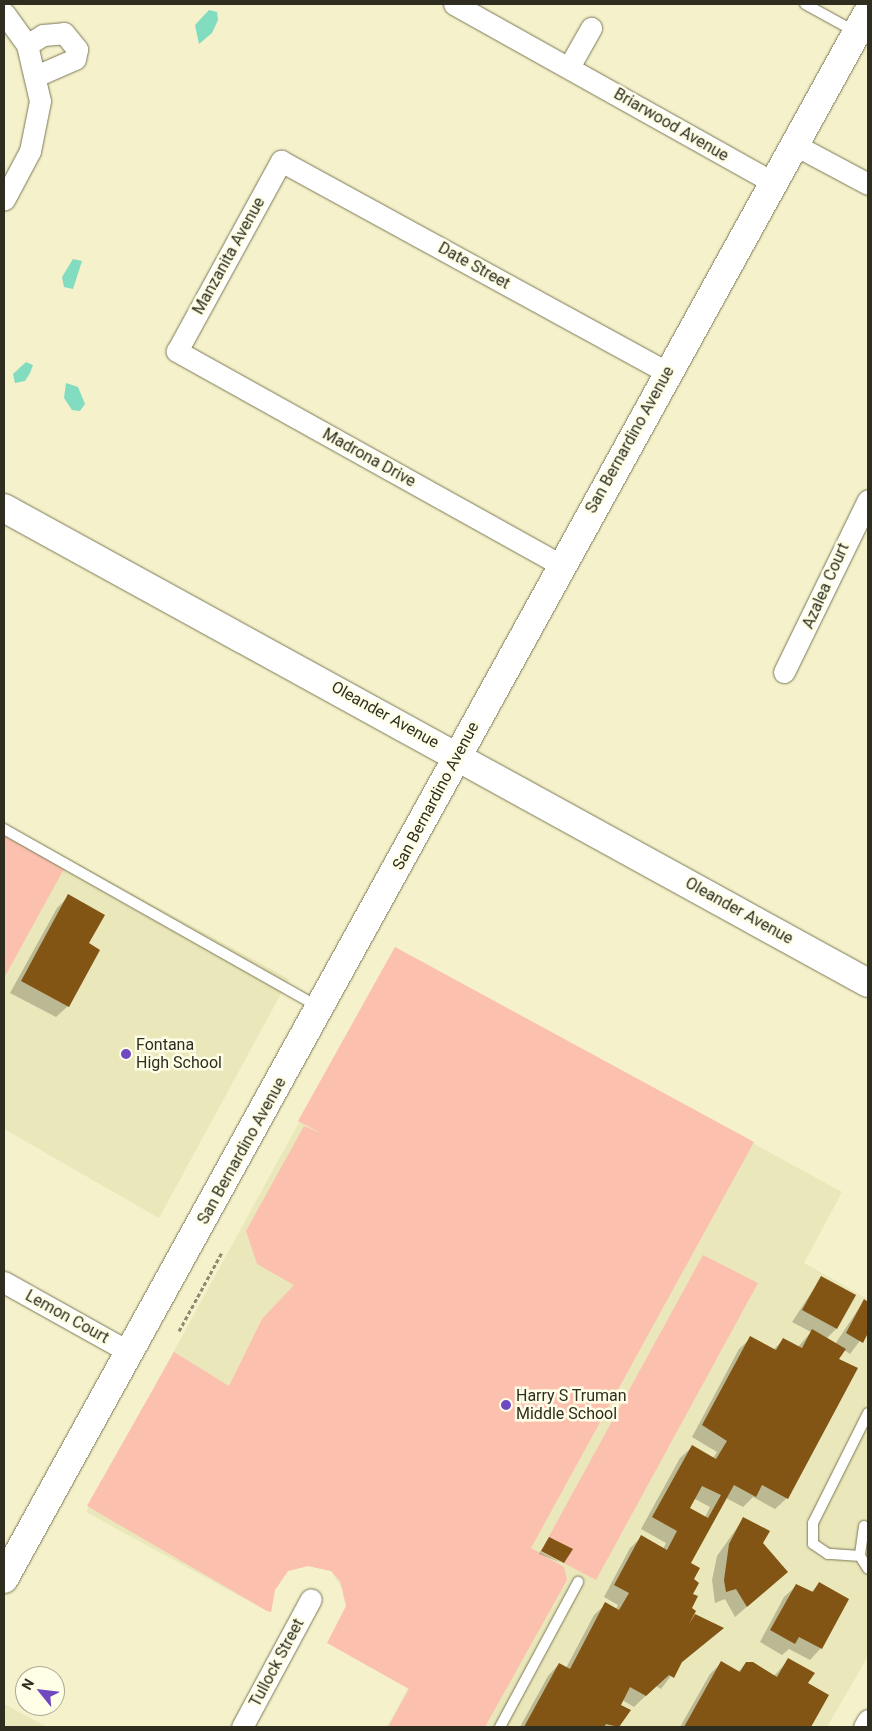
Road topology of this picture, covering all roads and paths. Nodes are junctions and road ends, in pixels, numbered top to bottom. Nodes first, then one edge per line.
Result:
1 (454, 4) edge
2 (805, 4) edge
3 (4, 13) edge
4 (863, 23) edge
5 (591, 28) dead end
6 (28, 45) junction
7 (569, 67) junction
8 (36, 76) junction
9 (795, 145) junction
10 (280, 161) joint
11 (774, 183) junction
12 (868, 184) edge
13 (4, 200) edge
14 (176, 351) joint
15 (667, 372) junction
16 (868, 500) edge
17 (4, 508) edge
18 (561, 565) junction
19 (784, 672) dead end
20 (458, 755) junction
21 (4, 829) edge
22 (868, 984) edge
23 (322, 1009) junction
24 (222, 1252) dead end
25 (4, 1282) edge
26 (179, 1331) dead end
27 (129, 1352) junction
28 (868, 1413) edge
29 (864, 1526) dead end
30 (860, 1556) junction
31 (868, 1569) edge
32 (4, 1580) edge
33 (578, 1582) dead end
34 (311, 1599) dead end
35 (868, 1720) edge
36 (242, 1727) edge
37 (500, 1727) edge
38 (864, 1727) edge

1 - 7 street, Briarwood Avenue
2 - 4 lane
3 - 6 street
4 - 9 main road, San Bernardino Avenue
5 - 7 street
6 - 8 street
6 - 8 street
7 - 11 street, Briarwood Avenue
8 - 13 street
9 - 11 main road, San Bernardino Avenue
9 - 12 street
10 - 14 street, Manzanita Avenue
10 - 15 street, Date Street
11 - 15 main road, San Bernardino Avenue
14 - 18 street, Madrona Drive
15 - 18 main road, San Bernardino Avenue
16 - 19 street, Azalea Court
17 - 20 main road, Oleander Avenue
18 - 20 main road, San Bernardino Avenue
20 - 22 main road, Oleander Avenue
20 - 23 main road, San Bernardino Avenue
21 - 23 lane
23 - 27 main road, San Bernardino Avenue
24 - 26 path
25 - 27 street, Lemon Court
27 - 32 main road, San Bernardino Avenue
28 - 30 lane
29 - 30 lane
30 - 31 lane
33 - 37 lane
34 - 36 street, Tullock Street
35 - 38 street

